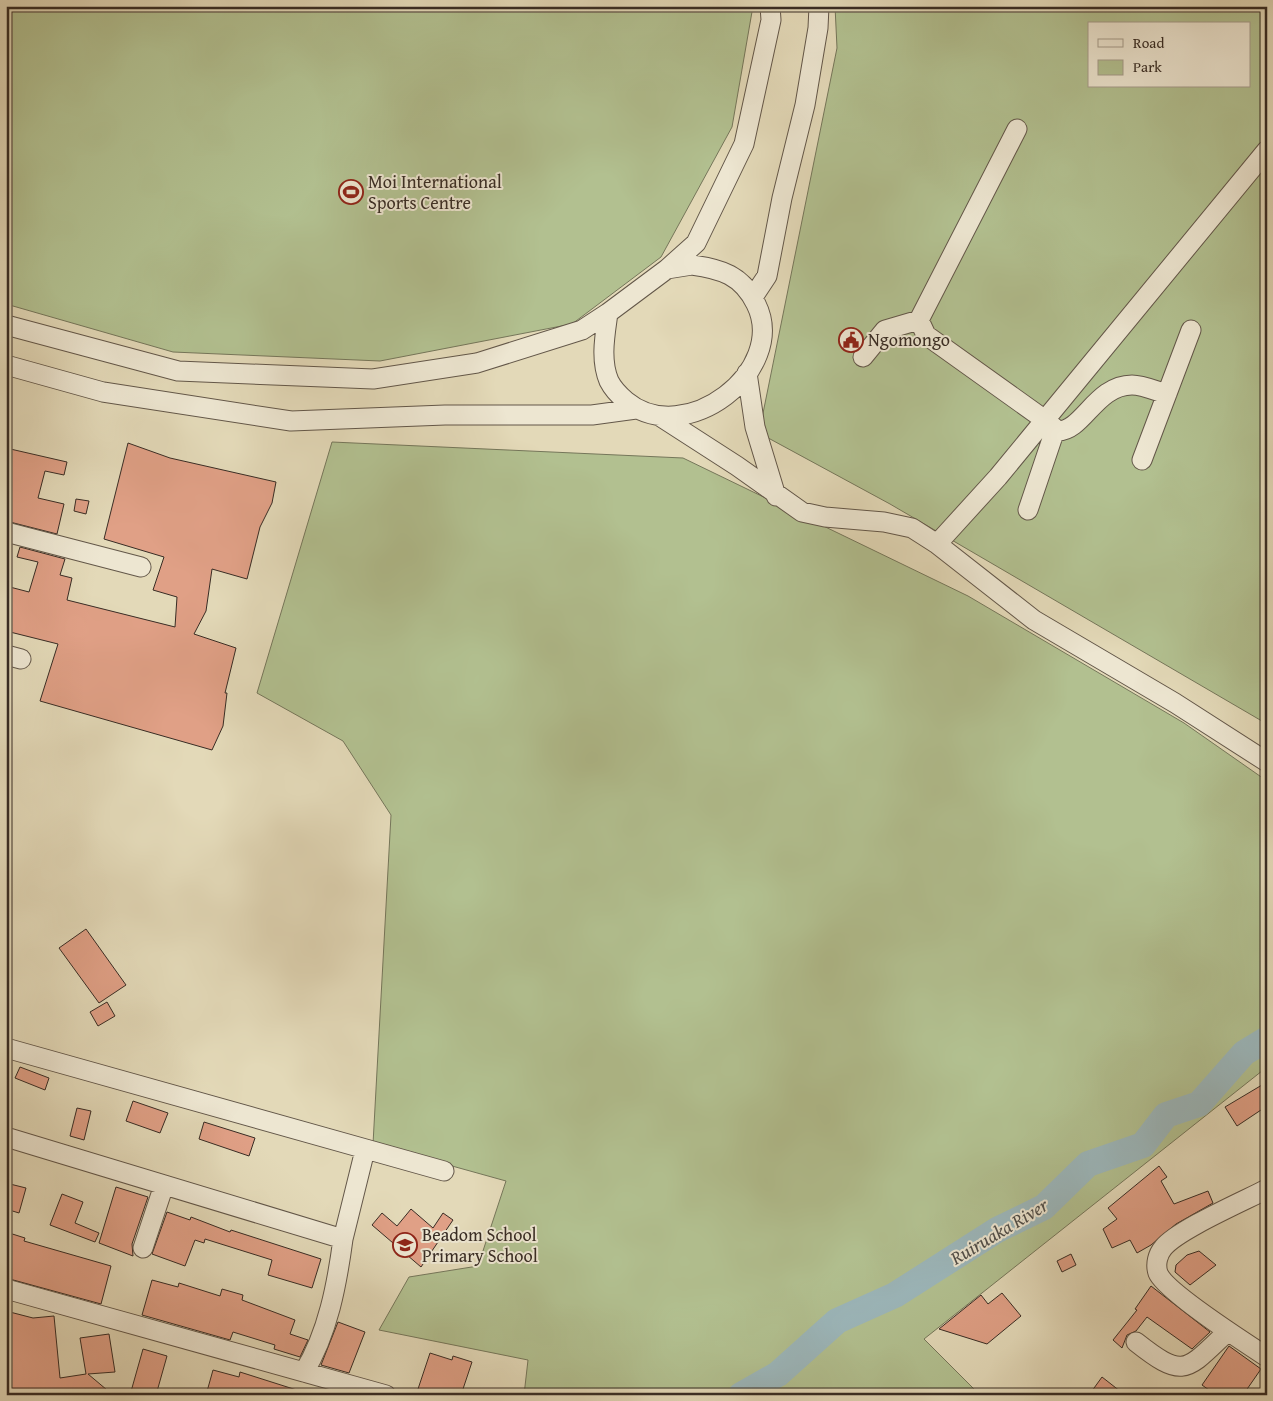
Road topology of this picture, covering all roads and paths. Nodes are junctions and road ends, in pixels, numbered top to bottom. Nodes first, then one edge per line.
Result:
1 (770, 6) edge
2 (819, 6) edge
3 (1017, 129) dead end
4 (1267, 150) edge
5 (668, 269) junction
6 (753, 297) junction
7 (608, 313) junction
8 (919, 320) junction
9 (8, 327) edge
10 (1191, 330) dead end
11 (863, 357) dead end
12 (6, 365) edge
13 (748, 373) junction
14 (1167, 394) junction
15 (636, 409) junction
16 (661, 417) junction
17 (1050, 425) junction
18 (1142, 460) dead end
19 (776, 496) junction
20 (1028, 510) dead end
21 (6, 532) edge
22 (937, 544) junction
23 (141, 567) dead end
24 (1267, 762) edge
25 (6, 1048) edge
26 (6, 1137) edge
27 (365, 1150) junction
28 (444, 1171) dead end
29 (164, 1185) junction
30 (1267, 1189) edge
31 (343, 1239) junction
32 (143, 1248) dead end
33 (6, 1289) edge
34 (1227, 1332) junction
35 (1136, 1342) dead end
36 (1267, 1357) edge
37 (304, 1372) junction
38 (386, 1395) edge

1 - 5 street
2 - 6 street
3 - 8 street
4 - 17 street
5 - 6 street
5 - 7 street
6 - 13 street
7 - 9 street
7 - 15 street
8 - 11 street
8 - 17 street
10 - 14 street
12 - 15 street
13 - 16 street
13 - 19 street
14 - 17 street
14 - 18 street
15 - 16 street
16 - 19 street
17 - 20 street
17 - 22 street
19 - 22 street
21 - 23 street
22 - 24 street
25 - 27 street
26 - 29 street
27 - 28 street
27 - 31 street
29 - 31 street
29 - 32 street
30 - 34 street
31 - 37 street
33 - 37 street
34 - 35 street
34 - 36 street
37 - 38 street

